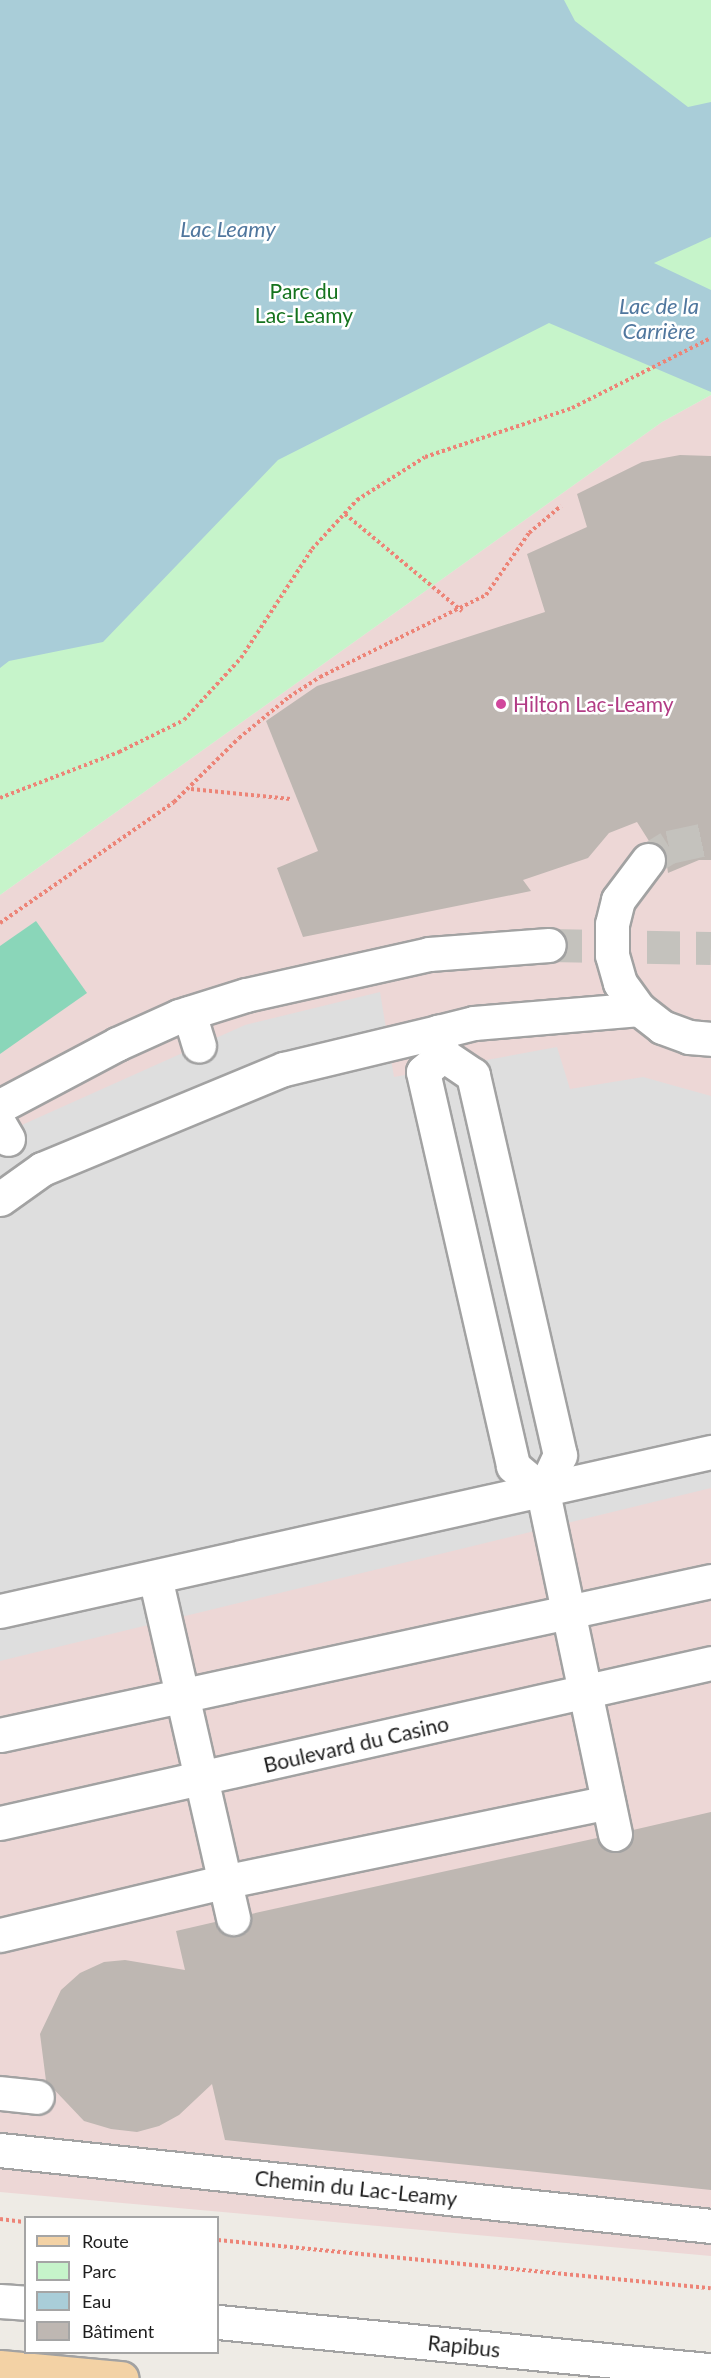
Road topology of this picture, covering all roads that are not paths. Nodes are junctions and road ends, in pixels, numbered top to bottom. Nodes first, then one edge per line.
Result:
1 (648, 860) tunnel mouth
2 (549, 945) tunnel mouth
3 (639, 1009) junction
4 (189, 1013) junction
5 (711, 1039) edge
6 (440, 1044) junction
7 (199, 1045) dead end
8 (0, 1106) edge
9 (0, 1199) edge
10 (711, 1452) edge
11 (543, 1491) junction
12 (155, 1577) junction
13 (711, 1581) edge
14 (0, 1611) edge
15 (568, 1616) junction
16 (711, 1663) edge
17 (584, 1693) junction
18 (182, 1694) junction
19 (0, 1735) edge
20 (202, 1778) junction
21 (608, 1802) junction
22 (0, 1823) edge
23 (615, 1834) dead end
24 (223, 1882) junction
25 (233, 1918) dead end
26 (0, 1935) edge
27 (0, 2093) edge
28 (37, 2097) dead end
29 (0, 2150) edge
30 (711, 2226) edge
31 (0, 2301) edge
32 (24, 2303) edge
33 (219, 2322) edge
34 (0, 2367) edge
35 (711, 2370) edge
36 (122, 2378) edge

1 - 3 lane
2 - 4 lane
3 - 5 lane
3 - 6 lane
4 - 7 lane
4 - 8 lane
6 - 9 lane
6 - 11 lane
6 - 11 lane
10 - 11 lane
11 - 12 lane
11 - 15 lane
12 - 14 lane
12 - 18 lane
13 - 15 lane
15 - 17 lane
15 - 18 lane
16 - 17 lane, Boulevard du Casino
17 - 20 lane, Boulevard du Casino
17 - 21 lane
18 - 19 lane
18 - 20 lane
20 - 22 lane, Boulevard du Casino
20 - 24 lane
21 - 23 lane
21 - 24 lane
24 - 25 lane
24 - 26 lane
27 - 28 lane
29 - 30 lane, Chemin du Lac-Leamy
31 - 32 lane
33 - 35 lane, Rapibus
34 - 36 main road

